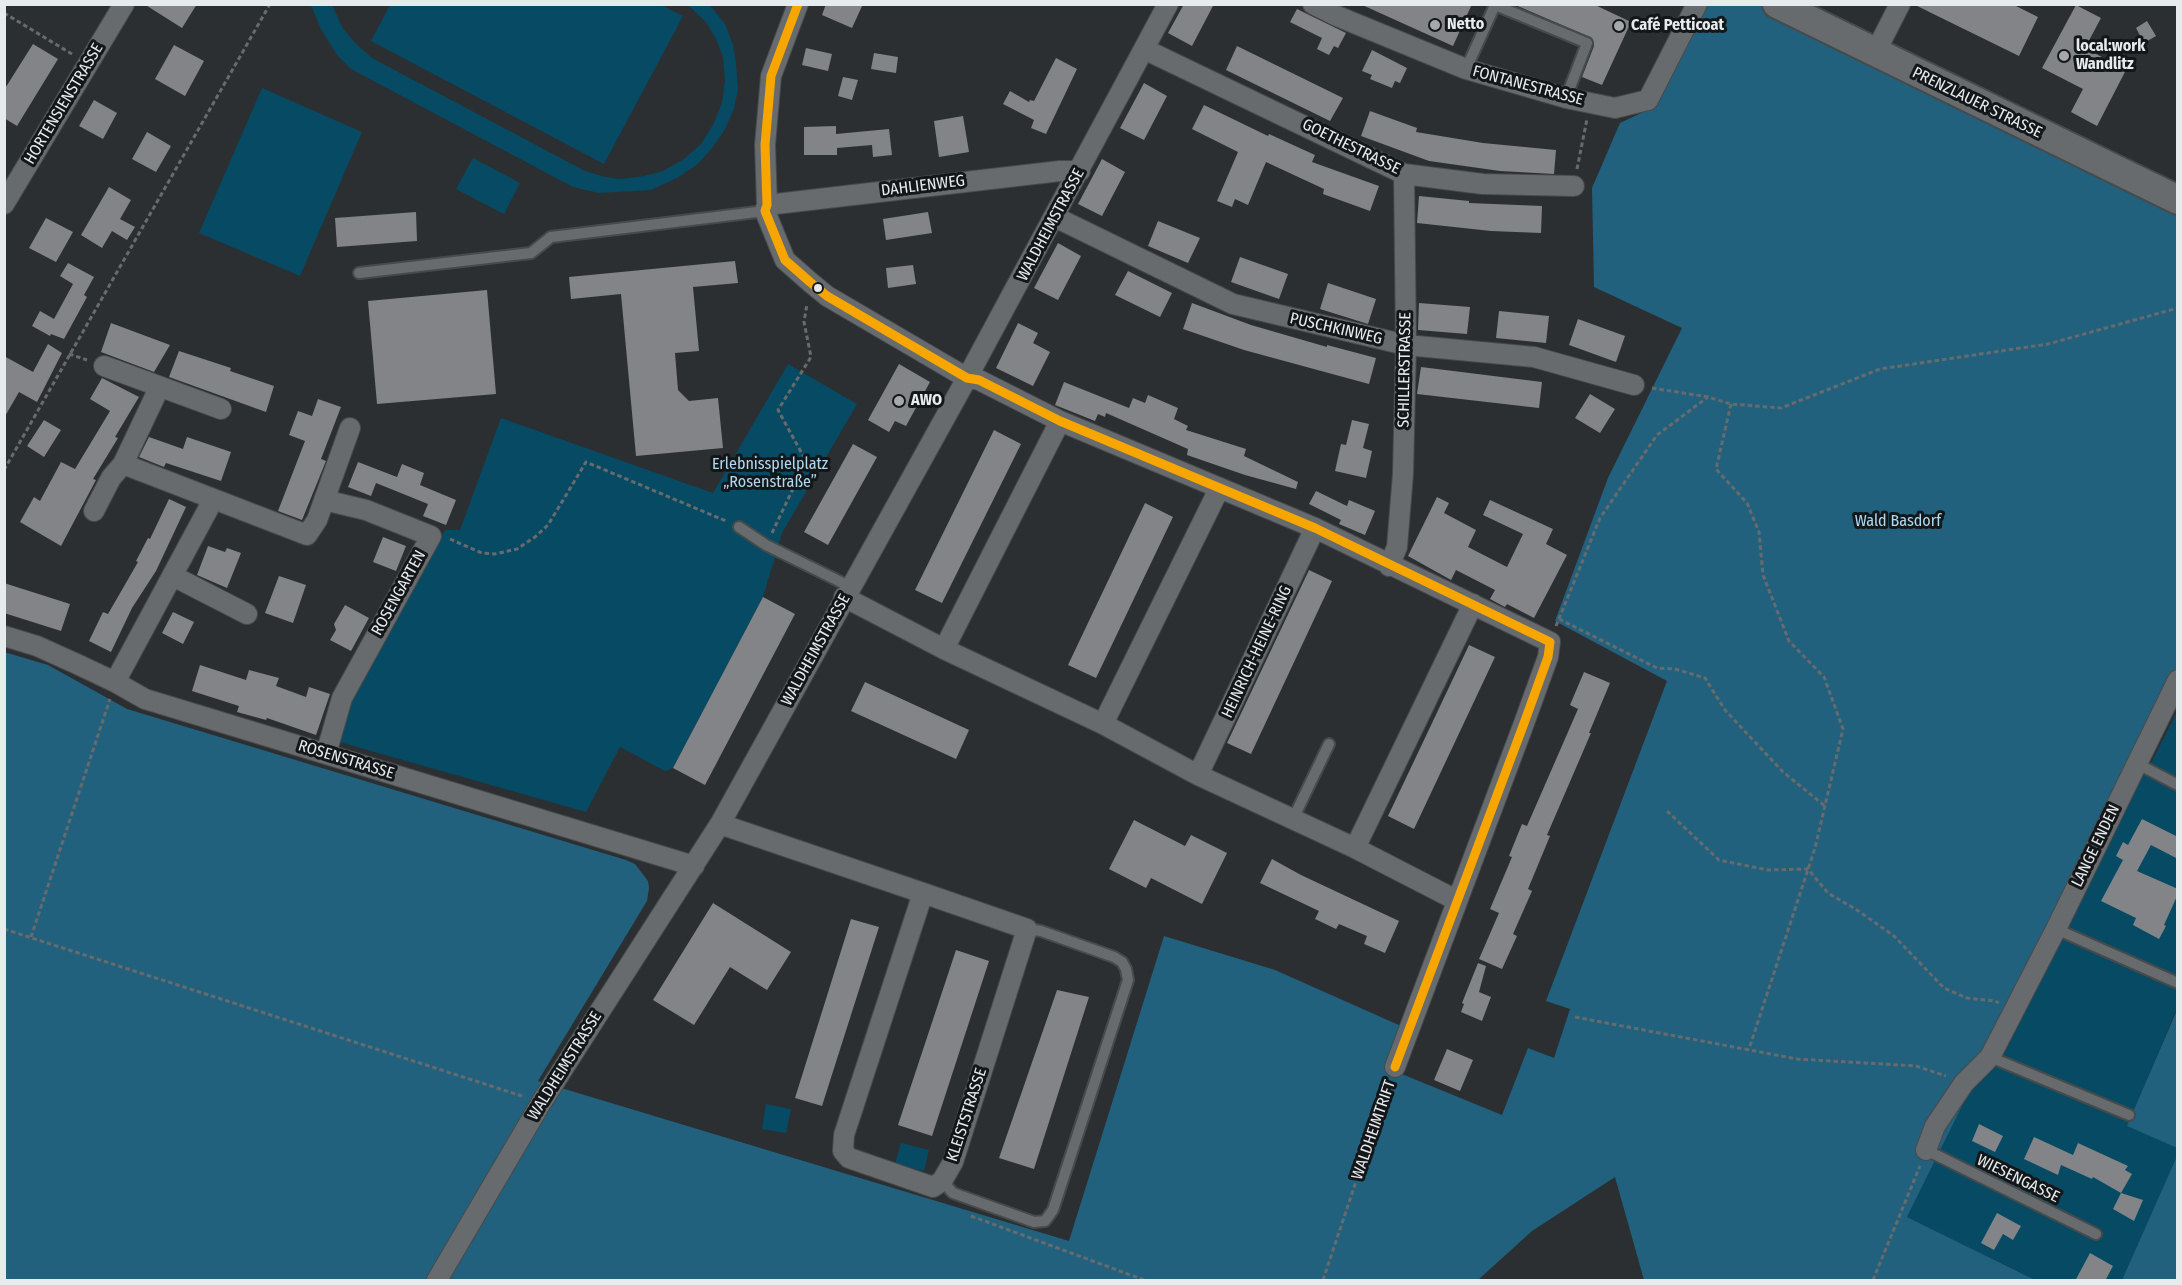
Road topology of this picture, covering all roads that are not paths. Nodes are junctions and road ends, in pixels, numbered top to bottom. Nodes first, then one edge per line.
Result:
1 (124, 4) edge
2 (798, 4) edge
3 (1168, 4) edge
4 (1313, 4) edge
5 (1697, 4) edge
6 (1777, 4) edge
7 (1899, 4) edge
8 (1340, 10) edge
9 (1144, 49) junction
10 (1875, 53) junction
11 (1466, 69) junction
12 (1566, 98) junction
13 (1080, 171) junction
14 (1404, 174) junction
15 (1574, 186) road end
16 (2178, 200) edge
17 (4, 204) edge
18 (766, 208) junction
19 (1055, 217) junction
20 (359, 273) dead end
21 (1406, 345) junction
22 (104, 366) dead end
23 (967, 378) junction
24 (1634, 385) road end
25 (159, 388) junction
26 (221, 410) dead end
27 (1060, 421) junction
28 (350, 428) dead end
29 (123, 464) junction
30 (1220, 489) junction
31 (324, 500) junction
32 (213, 501) junction
33 (93, 511) dead end
34 (739, 527) road end
35 (1315, 528) junction
36 (1389, 566) junction
37 (173, 576) junction
38 (847, 592) junction
39 (1473, 604) junction
40 (247, 614) dead end
41 (4, 636) edge
42 (944, 649) junction
43 (2178, 680) edge
44 (115, 682) junction
45 (1103, 724) junction
46 (1329, 744) dead end
47 (326, 754) junction
48 (2136, 763) junction
49 (1198, 775) junction
50 (2178, 785) edge
51 (1293, 819) junction
52 (720, 824) junction
53 (1355, 848) junction
54 (694, 866) junction
55 (923, 893) junction
56 (1456, 900) junction
57 (1027, 929) junction
58 (2056, 929) junction
59 (2178, 983) edge
60 (1990, 1057) junction
61 (1395, 1067) road end
62 (2129, 1115) dead end
63 (1926, 1150) joint
64 (942, 1181) junction
65 (2097, 1234) dead end
66 (437, 1281) edge

1 - 17 street, HORTENSIENSTRASSE
2 - 18 street
3 - 9 street, WALDHEIMSTRASSE
4 - 8 street, FONTANESTRASSE
5 - 12 street, FONTANESTRASSE
6 - 10 main road, PRENZLAUER STRASSE
7 - 10 street
8 - 11 street, FONTANESTRASSE
9 - 13 street, WALDHEIMSTRASSE
9 - 14 street, GOETHESTRASSE
10 - 16 main road, PRENZLAUER STRASSE
11 - 12 street, FONTANESTRASSE
11 - 12 lane
13 - 18 street, DAHLIENWEG
13 - 19 street, WALDHEIMSTRASSE
14 - 15 street, GOETHESTRASSE
14 - 21 street, SCHILLERSTRASSE
18 - 20 lane
18 - 23 street
19 - 21 street, PUSCHKINWEG
19 - 23 street, WALDHEIMSTRASSE
21 - 24 street, PUSCHKINWEG
21 - 36 street, SCHILLERSTRASSE
22 - 25 street
23 - 27 street
23 - 38 street, WALDHEIMSTRASSE
25 - 26 street
25 - 29 street
27 - 30 street
27 - 42 street
28 - 31 street
29 - 32 street
29 - 33 street
30 - 35 street
30 - 45 street
31 - 32 street
31 - 47 street, ROSENGARTEN
32 - 37 street
34 - 38 lane
35 - 36 street
35 - 49 street, HEINRICH-HEINE-RING
36 - 39 street
37 - 40 street
37 - 44 street
38 - 42 street
38 - 52 street, WALDHEIMSTRASSE
39 - 53 street
39 - 56 street, WALDHEIMTRIFT
41 - 44 street, ROSENSTRASSE
42 - 45 street
43 - 48 street, LANGE ENDEN
44 - 47 street, ROSENSTRASSE
45 - 49 street
46 - 51 lane
47 - 54 street, ROSENSTRASSE
48 - 50 lane
48 - 58 street, LANGE ENDEN
49 - 51 street
51 - 53 street
52 - 54 street, WALDHEIMSTRASSE
52 - 55 street
53 - 56 street
54 - 66 street, WALDHEIMSTRASSE
55 - 57 street
55 - 64 street, KLEISTSTRASSE
56 - 61 street, WALDHEIMTRIFT
57 - 64 street, KLEISTSTRASSE
57 - 64 lane
58 - 59 lane
58 - 60 street, LANGE ENDEN
60 - 62 lane
60 - 63 street, LANGE ENDEN
63 - 65 lane, WIESENGASSE

